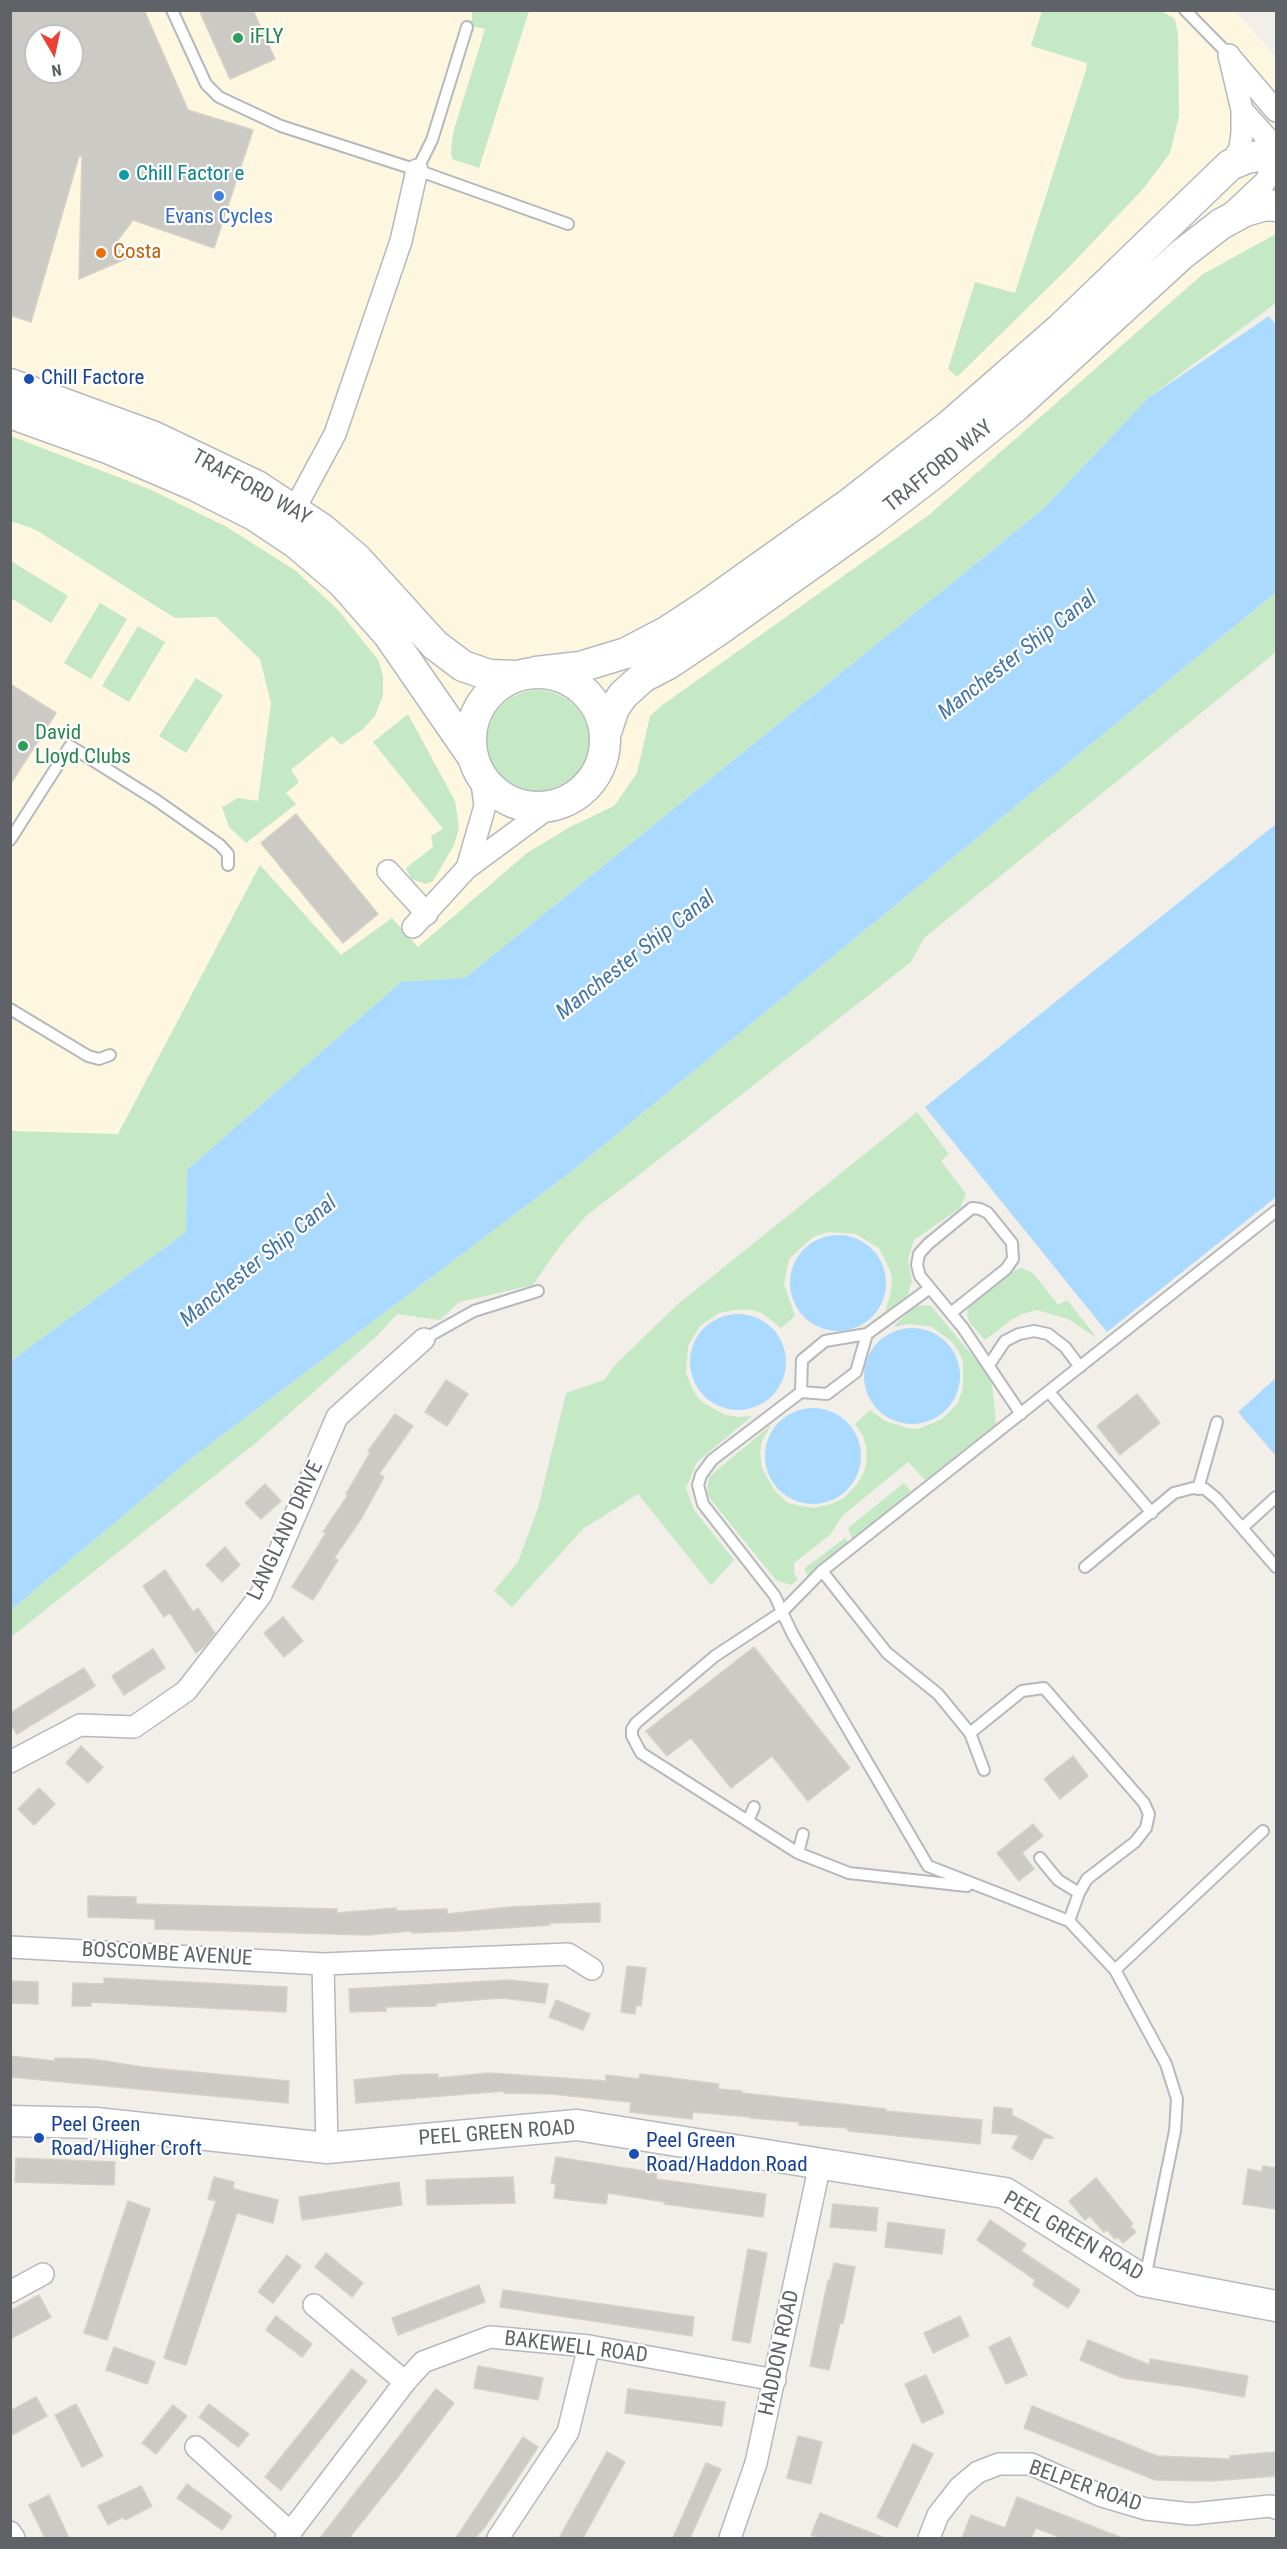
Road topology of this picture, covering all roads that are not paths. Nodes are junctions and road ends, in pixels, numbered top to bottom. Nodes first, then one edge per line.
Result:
1 (172, 10) edge
2 (1185, 10) edge
3 (467, 27) dead end
4 (1229, 56) junction
5 (1242, 110) junction
6 (1276, 111) edge
7 (1276, 148) edge
8 (1276, 153) edge
9 (1276, 161) edge
10 (1230, 165) junction
11 (417, 170) junction
12 (1276, 206) edge
13 (568, 224) dead end
14 (1221, 224) junction
15 (10, 384) edge
16 (10, 413) edge
17 (294, 510) junction
18 (526, 674) junction
19 (606, 732) junction
20 (477, 766) junction
21 (551, 806) junction
22 (10, 840) edge
23 (228, 865) dead end
24 (467, 868) junction
25 (388, 871) dead end
26 (10, 1009) edge
27 (110, 1055) dead end
28 (1276, 1211) edge
29 (930, 1288) junction
30 (538, 1291) dead end
31 (951, 1313) junction
32 (867, 1334) junction
33 (424, 1340) joint
34 (989, 1365) junction
35 (1080, 1367) junction
36 (801, 1392) junction
37 (1049, 1392) junction
38 (1021, 1414) junction
39 (1217, 1422) dead end
40 (1198, 1489) junction
41 (1276, 1497) edge
42 (1152, 1513) junction
43 (1242, 1528) junction
44 (1085, 1567) dead end
45 (1276, 1567) edge
46 (822, 1571) junction
47 (782, 1612) junction
48 (970, 1733) junction
49 (10, 1762) edge
50 (984, 1770) dead end
51 (754, 1807) dead end
52 (748, 1821) junction
53 (1263, 1831) dead end
54 (804, 1834) dead end
55 (798, 1853) junction
56 (1040, 1858) dead end
57 (983, 1888) junction
58 (1079, 1893) junction
59 (1070, 1921) junction
60 (10, 1947) edge
61 (323, 1964) junction
62 (592, 1969) dead end
63 (1115, 1970) junction
64 (10, 2121) edge
65 (327, 2148) junction
66 (820, 2164) junction
67 (43, 2274) dead end
68 (1144, 2281) junction
69 (10, 2292) edge
70 (314, 2304) dead end
71 (1276, 2306) edge
72 (589, 2346) junction
73 (775, 2380) junction
74 (405, 2382) junction
75 (196, 2447) dead end
76 (1276, 2508) edge
77 (10, 2532) edge
78 (289, 2536) edge
79 (734, 2537) edge
80 (14, 2538) edge
81 (498, 2538) edge
82 (929, 2538) edge

1 - 11 lane
2 - 4 lane
3 - 11 lane
4 - 5 street
4 - 6 street
5 - 7 street
5 - 10 street
8 - 10 street
9 - 14 street
10 - 18 street, TRAFFORD WAY
11 - 13 lane
11 - 17 street
12 - 14 street, TRAFFORD WAY
14 - 19 street, TRAFFORD WAY
15 - 17 street, TRAFFORD WAY
16 - 20 street, TRAFFORD WAY
17 - 18 street, TRAFFORD WAY
18 - 19 street
18 - 20 street
19 - 21 street
20 - 21 street
20 - 24 street
21 - 24 street
22 - 23 lane
24 - 25 street
26 - 27 lane
28 - 35 lane
29 - 31 lane
29 - 31 lane
29 - 32 lane
30 - 33 lane
31 - 34 lane
32 - 36 lane
32 - 36 lane
33 - 49 street, LANGLAND DRIVE
34 - 35 lane
34 - 38 lane
35 - 37 lane
36 - 47 lane
37 - 38 lane
37 - 42 lane
38 - 46 lane
39 - 40 lane
40 - 42 lane
40 - 43 lane
41 - 43 lane
42 - 44 lane
43 - 45 lane
46 - 47 lane
46 - 48 lane
47 - 52 lane
47 - 57 lane
48 - 50 lane
48 - 58 lane
51 - 52 lane
52 - 55 lane
53 - 63 lane
54 - 55 lane
55 - 57 lane
56 - 58 lane
57 - 59 lane
58 - 59 lane
59 - 63 lane
60 - 61 street, BOSCOMBE AVENUE
61 - 62 street, BOSCOMBE AVENUE
61 - 65 street
63 - 68 lane
64 - 65 street, PEEL GREEN ROAD
65 - 66 street, PEEL GREEN ROAD
66 - 68 street, PEEL GREEN ROAD
66 - 73 street, HADDON ROAD
67 - 69 street
68 - 71 street, PEEL GREEN ROAD
70 - 74 street
72 - 73 street, BAKEWELL ROAD
72 - 74 street, BAKEWELL ROAD
72 - 81 street
73 - 79 street, HADDON ROAD
74 - 78 street, BAKEWELL ROAD
75 - 78 street
76 - 82 street, BELPER ROAD
77 - 80 street

